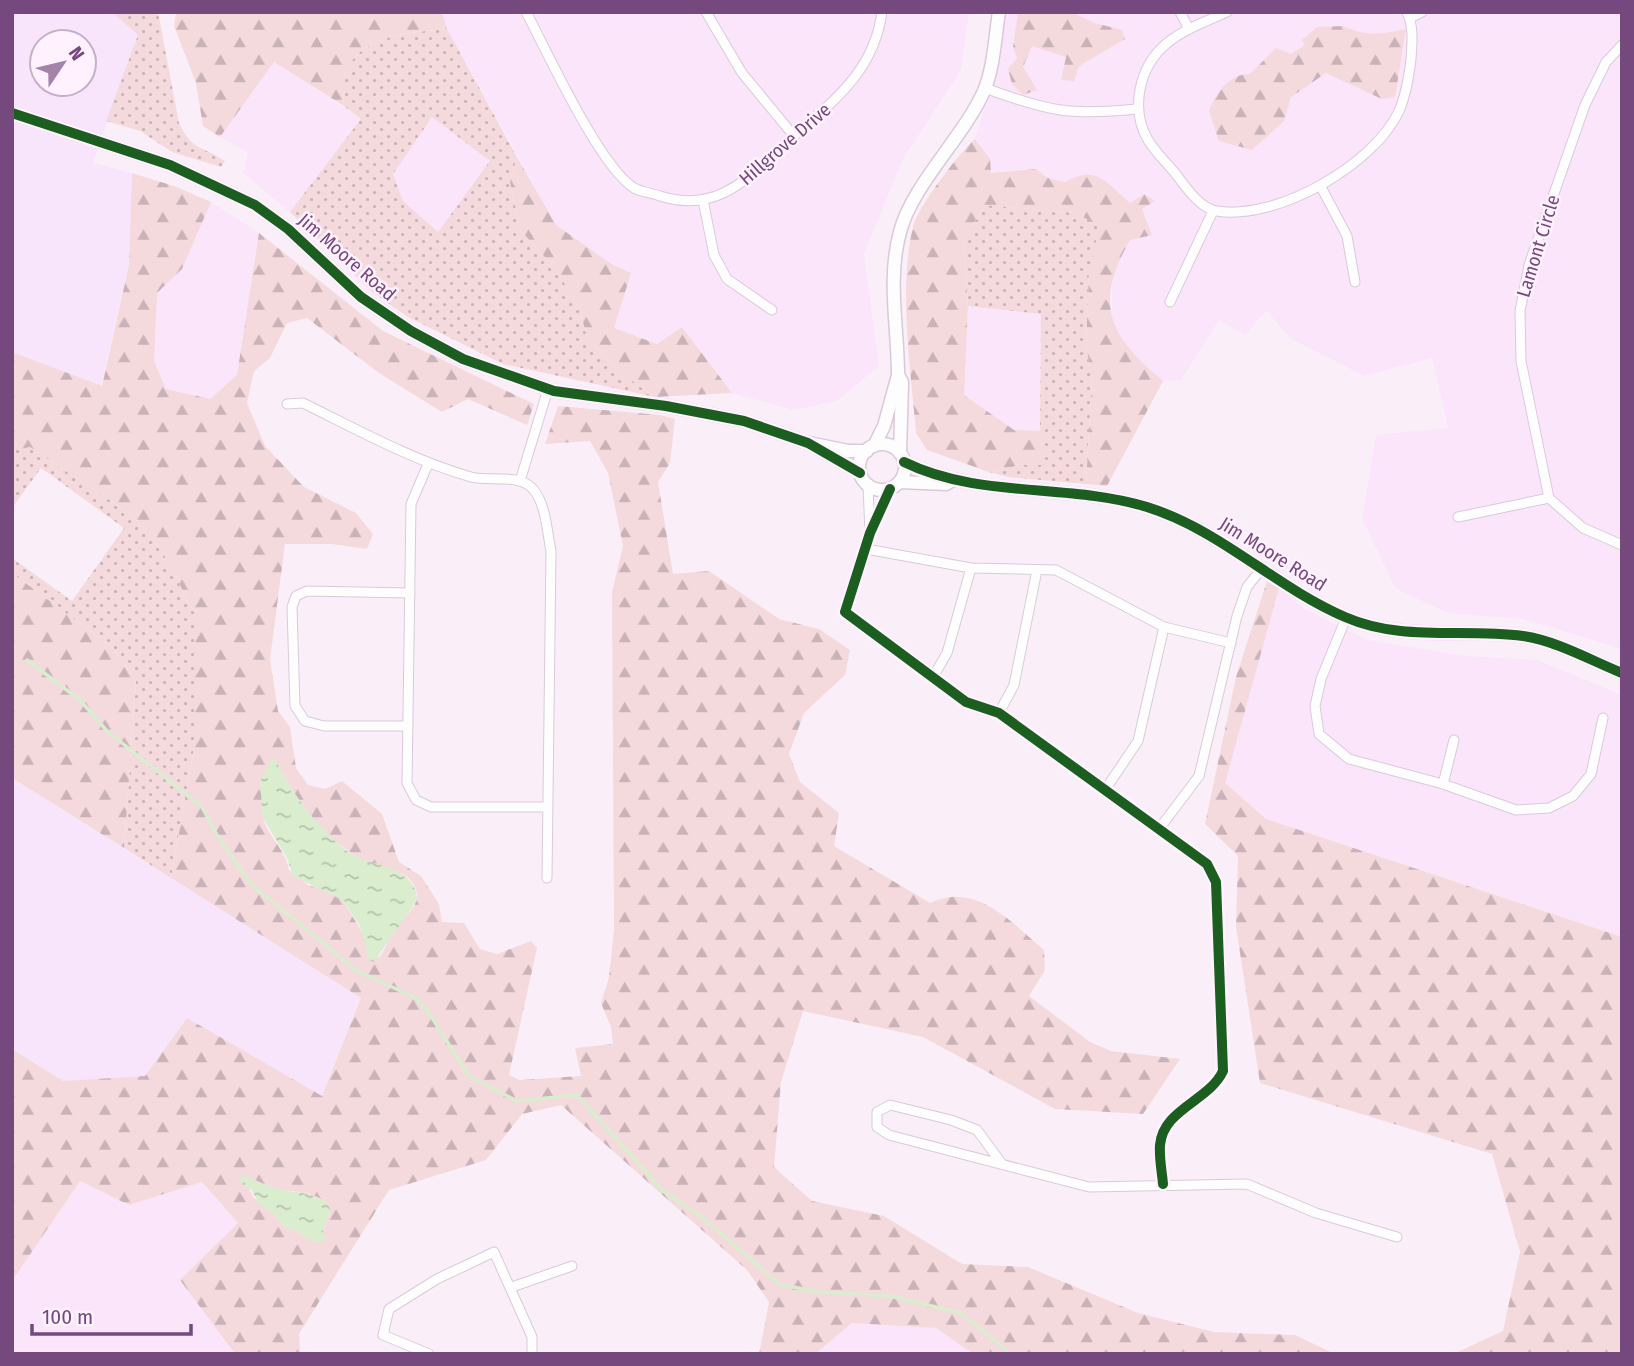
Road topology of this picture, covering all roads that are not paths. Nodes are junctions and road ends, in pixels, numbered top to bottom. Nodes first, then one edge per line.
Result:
1 (526, 12) edge
2 (706, 12) edge
3 (882, 12) edge
4 (999, 12) edge
5 (1180, 12) edge
6 (1227, 12) edge
7 (1422, 12) edge
8 (1408, 15) edge
9 (1189, 29) junction
10 (1622, 45) edge
11 (985, 88) junction
12 (1136, 109) junction
13 (12, 113) edge
14 (794, 136) junction
15 (1321, 187) junction
16 (703, 200) junction
17 (1213, 211) junction
18 (1355, 282) dead end
19 (1170, 302) dead end
20 (772, 310) dead end
21 (898, 375) junction
22 (548, 389) junction
23 (287, 404) dead end
24 (808, 443) junction
25 (870, 448) junction
26 (902, 457) junction
27 (428, 464) junction
28 (860, 472) junction
29 (953, 480) junction
30 (520, 481) junction
31 (868, 485) junction
32 (895, 485) junction
33 (1549, 498) junction
34 (1458, 517) dead end
35 (870, 533) junction
36 (1622, 545) edge
37 (866, 549) junction
38 (1263, 567) junction
39 (971, 568) junction
40 (1037, 570) junction
41 (410, 593) junction
42 (1346, 618) junction
43 (1164, 627) junction
44 (1231, 643) junction
45 (1622, 673) edge
46 (933, 677) junction
47 (999, 713) junction
48 (1603, 718) dead end
49 (408, 726) junction
50 (1454, 740) dead end
51 (1443, 784) junction
52 (1105, 790) junction
53 (547, 807) junction
54 (1159, 829) junction
55 (547, 878) dead end
56 (1002, 1164) junction
57 (1163, 1184) junction
58 (1397, 1237) dead end
59 (572, 1266) dead end
60 (512, 1287) junction
61 (429, 1354) edge
62 (532, 1354) edge

1 - 16 street, Hillgrove Drive
2 - 14 street
3 - 14 street, Hillgrove Drive
4 - 11 street
5 - 9 street
6 - 9 street
7 - 8 street
8 - 15 street
9 - 12 street
10 - 33 street, Lamont Circle
11 - 12 street
11 - 21 street
12 - 17 street
13 - 22 street, Jim Moore Road
14 - 16 street, Hillgrove Drive
15 - 17 street
15 - 18 street
16 - 20 street
17 - 19 street
21 - 25 street
21 - 26 street
22 - 24 street, Jim Moore Road
22 - 30 street
23 - 27 street
24 - 25 street, Jim Moore Road
24 - 28 street, Jim Moore Road
25 - 26 street
25 - 28 street
26 - 29 street, Jim Moore Road
26 - 32 street
27 - 30 street
27 - 41 street
28 - 31 street
29 - 32 street, Jim Moore Road
29 - 38 street, Jim Moore Road
30 - 53 street
31 - 32 street
31 - 35 street
32 - 35 street
33 - 34 street
33 - 36 street
35 - 37 street
37 - 39 street
37 - 46 street
38 - 42 street, Jim Moore Road
38 - 44 street
39 - 40 street
39 - 46 street
40 - 43 street
40 - 47 street
41 - 49 street
41 - 49 street
42 - 45 street, Jim Moore Road
42 - 51 street
43 - 44 street
43 - 52 street
44 - 54 street
46 - 47 street
47 - 52 street
48 - 51 street
49 - 53 street
50 - 51 street
52 - 54 street
53 - 55 street
54 - 57 street
56 - 56 street
56 - 57 street
57 - 58 street
59 - 60 street
60 - 61 street
60 - 62 street

